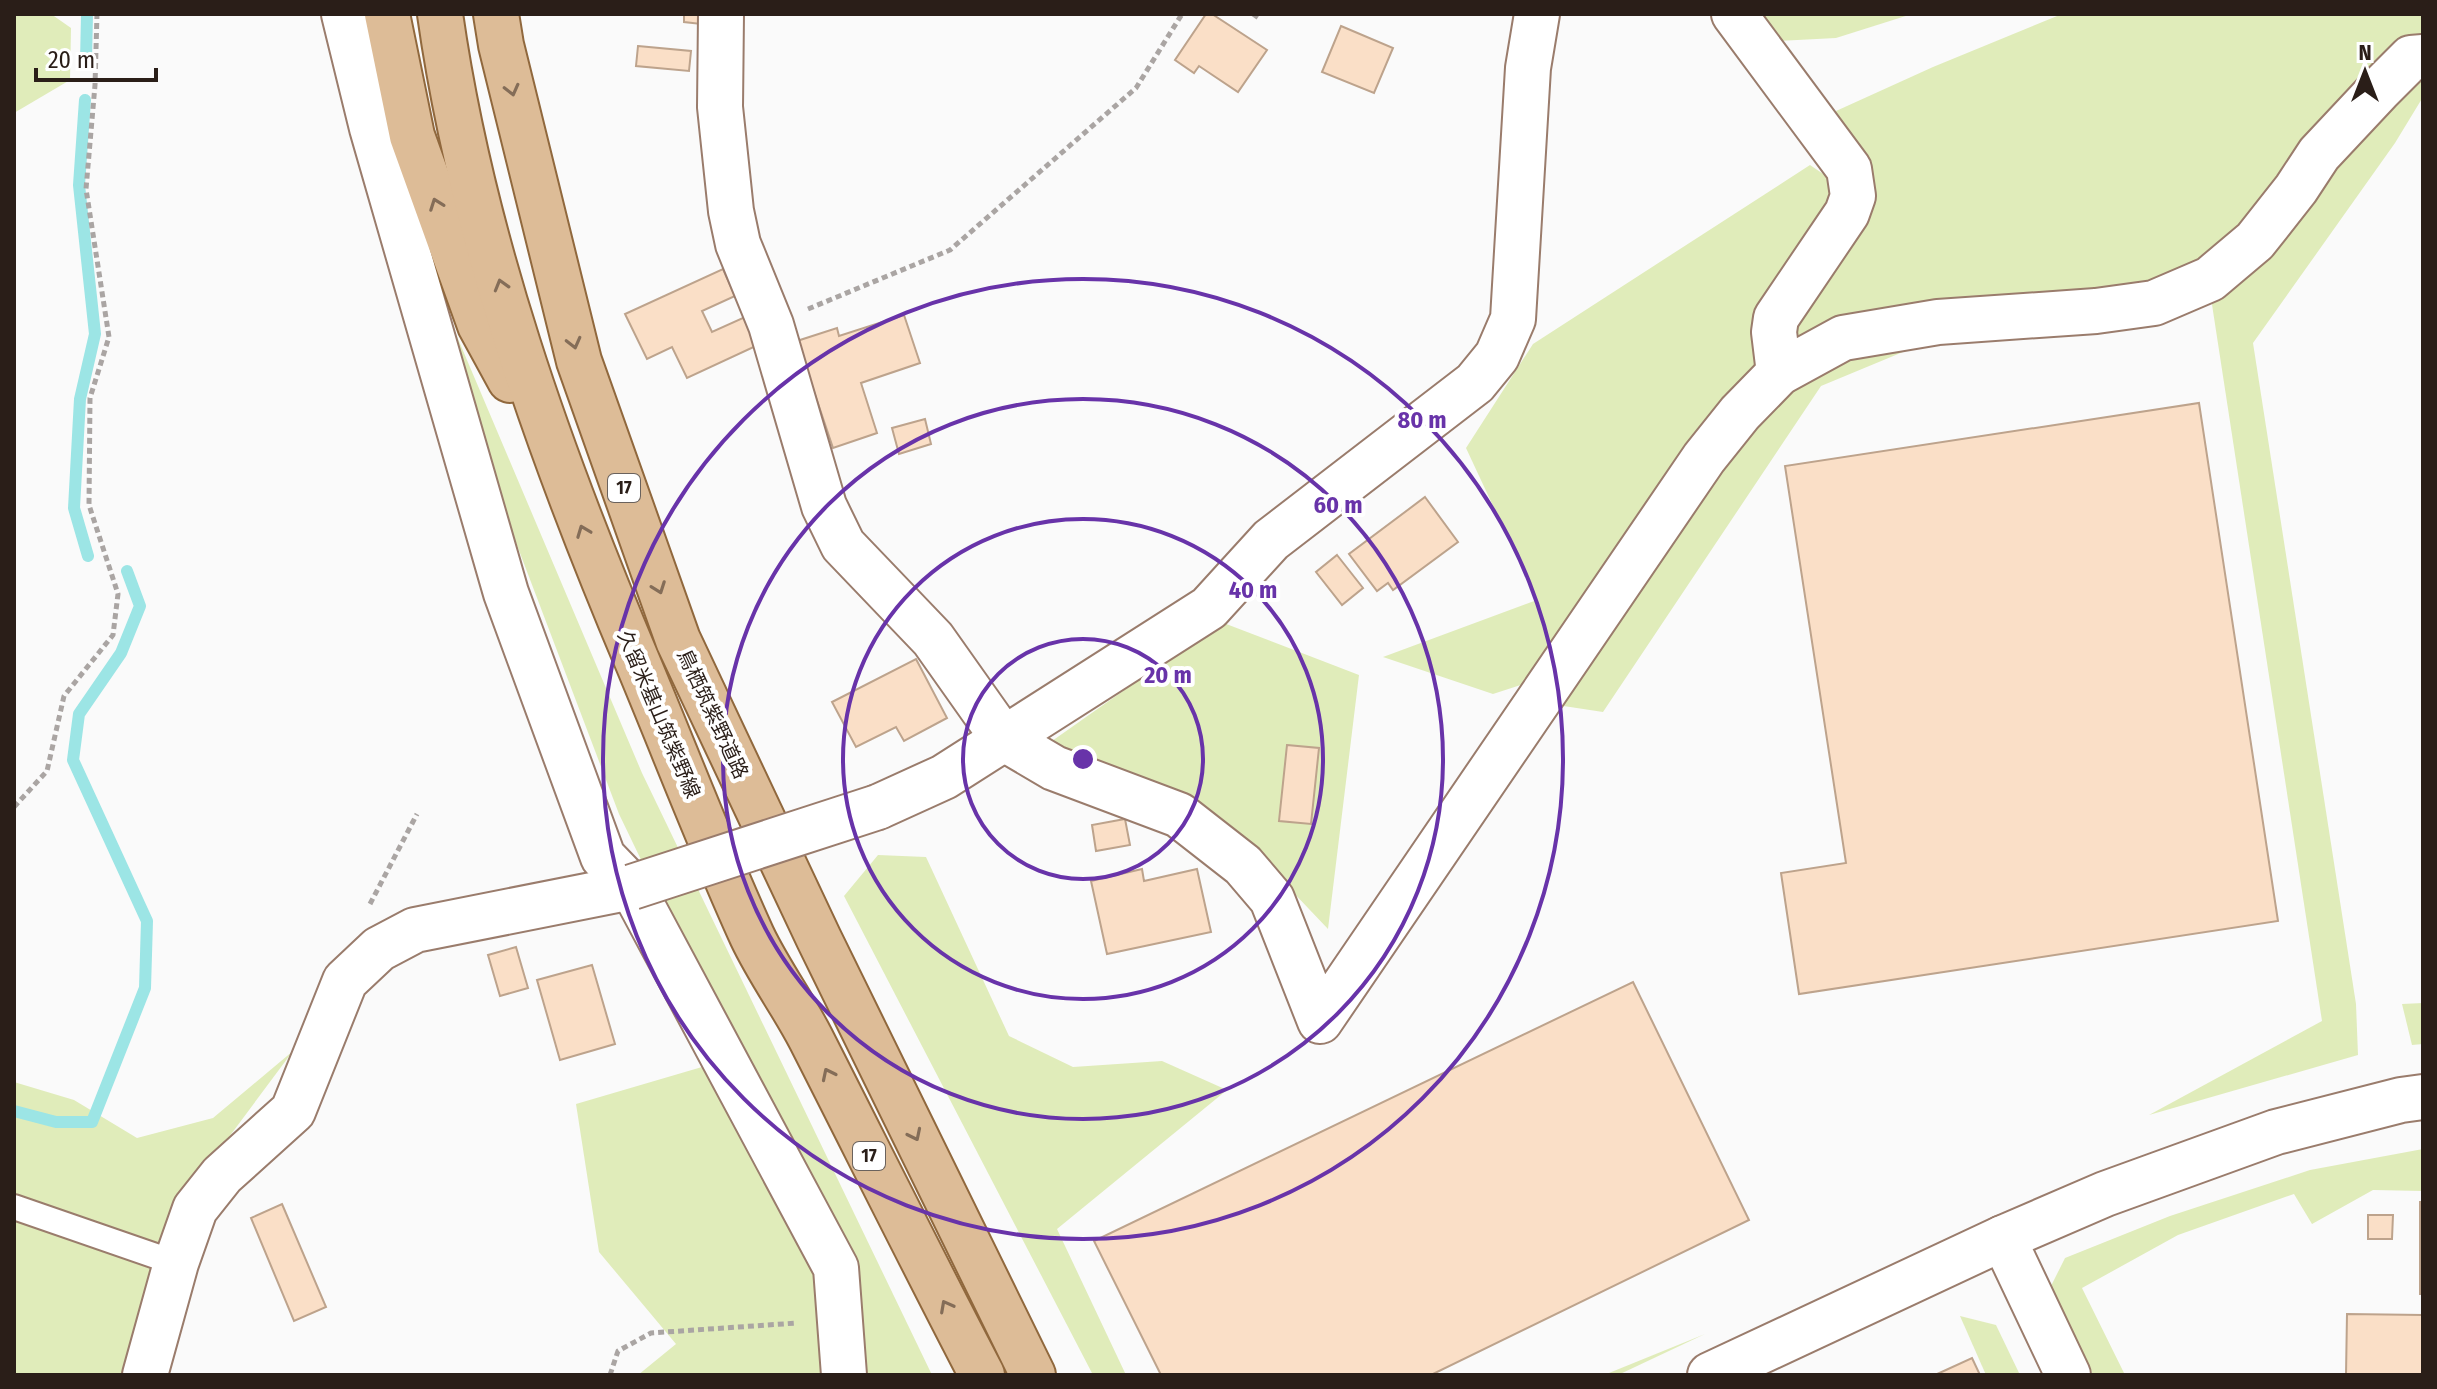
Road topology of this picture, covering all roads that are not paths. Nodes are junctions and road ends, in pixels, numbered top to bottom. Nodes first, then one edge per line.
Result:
1 (344, 14) edge
2 (387, 14) edge
3 (440, 14) edge
4 (496, 14) edge
5 (721, 14) edge
6 (1537, 14) edge
7 (1734, 14) edge
8 (2423, 57) edge
9 (1779, 373) junction
10 (563, 477) junction
11 (1003, 738) junction
12 (632, 887) junction
13 (2423, 1097) edge
14 (14, 1207) edge
15 (2003, 1238) junction
16 (176, 1263) junction
17 (145, 1375) edge
18 (844, 1375) edge
19 (982, 1375) edge
20 (1033, 1375) edge
21 (1710, 1375) edge
22 (2068, 1375) edge

1 - 12 street
10 -> 2 main road
10 -> 3 main road, 久留米基山筑紫野線 / 17
4 -> 20 main road, 鳥栖筑紫野道路 / 17
5 - 11 street
6 - 11 street
7 - 9 street
8 - 9 street
9 - 11 street
19 -> 10 main road, 久留米基山筑紫野線 / 17
11 - 12 street, bridge
12 - 16 street
12 - 18 street
13 - 15 street
14 - 16 lane
15 - 21 street
15 - 22 street
16 - 17 street

